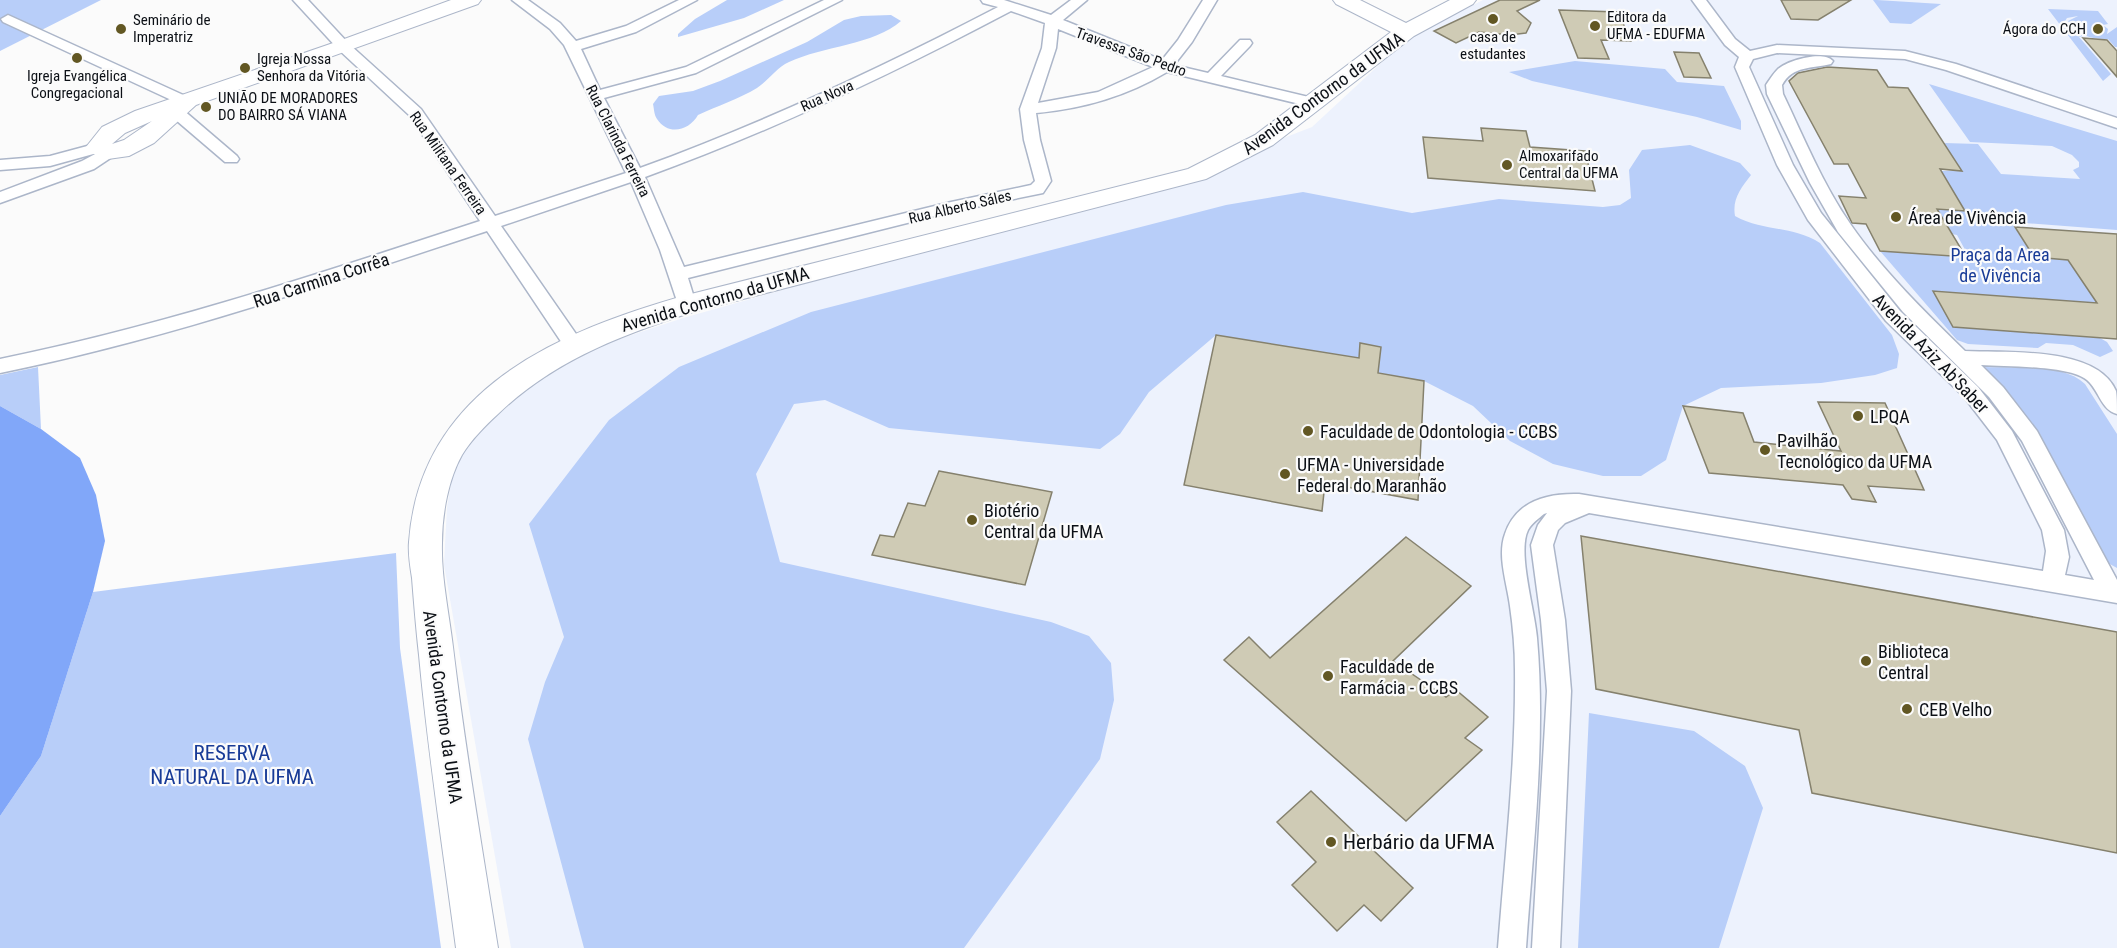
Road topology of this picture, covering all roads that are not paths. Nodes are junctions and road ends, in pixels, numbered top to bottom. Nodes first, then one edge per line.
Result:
1 (300, 0) edge
2 (471, 0) edge
3 (519, 0) edge
4 (690, 0) edge
5 (835, 0) edge
6 (988, 0) edge
7 (1080, 0) edge
8 (1210, 0) edge
9 (1466, 0) edge
10 (1699, 0) edge
11 (1350, 2) edge
12 (1011, 6) junction
13 (8, 19) dead end
14 (1052, 22) junction
15 (1406, 31) junction
16 (1245, 43) dead end
17 (344, 47) junction
18 (572, 47) junction
19 (1747, 56) junction
20 (1165, 67) junction
21 (1210, 79) junction
22 (595, 96) junction
23 (1312, 102) junction
24 (182, 107) junction
25 (1028, 110) junction
26 (2117, 123) edge
27 (2117, 132) edge
28 (106, 149) junction
29 (231, 159) dead end
30 (0, 165) edge
31 (638, 174) junction
32 (0, 198) edge
33 (490, 223) junction
34 (679, 274) junction
35 (687, 303) junction
36 (573, 344) junction
37 (1959, 357) junction
38 (0, 366) edge
39 (1971, 392) junction
40 (1996, 392) junction
41 (2117, 407) edge
42 (1589, 504) junction
43 (2050, 582) junction
44 (2114, 593) edge
45 (477, 948) edge
46 (1512, 948) edge
47 (1546, 948) edge

1 - 17 street, Rua Militana Ferreira
2 - 17 main road
3 - 18 street, Rua Clarinda Ferreira
4 - 18 street
5 - 22 street
6 - 12 street, Travessa São Pedro
7 - 14 street
8 - 20 street
9 - 15 main road, Avenida Contorno da UFMA
10 - 19 street
11 - 15 main road
12 - 14 street, Travessa São Pedro
12 - 31 street, Rua Nova
13 - 24 street
14 - 20 street, Travessa São Pedro
14 - 25 street, Rua Alberto Sáles
15 - 23 main road, Avenida Contorno da UFMA
16 - 21 street
17 - 24 main road
17 - 33 street, Rua Militana Ferreira
18 - 22 street, Rua Clarinda Ferreira
19 - 26 street
19 - 39 street, Avenida Aziz Ab'Saber
20 - 21 street, Travessa São Pedro
20 - 25 street
21 - 23 street, Travessa São Pedro
22 - 31 street, Rua Clarinda Ferreira
23 - 35 main road, Avenida Contorno da UFMA
24 - 28 main road
24 - 29 street
25 - 34 street, Rua Alberto Sáles
27 - 37 street, Avenida Aziz Ab'Saber
28 - 30 street
28 - 32 street
31 - 33 street, Rua Carmina Corrêa
31 - 34 street, Rua Clarinda Ferreira
33 - 36 street, Rua Militana Ferreira
33 - 38 street, Rua Carmina Corrêa
34 - 35 street, Rua Clarinda Ferreira
35 - 36 main road, Avenida Contorno da UFMA
36 - 45 main road, Avenida Contorno da UFMA
37 - 40 street, Avenida Aziz Ab'Saber
37 - 41 street
39 - 40 street
39 - 43 street, Avenida Aziz Ab'Saber
40 - 44 street, Avenida Aziz Ab'Saber
42 - 43 street
42 - 46 street
42 - 47 street
43 - 44 street

